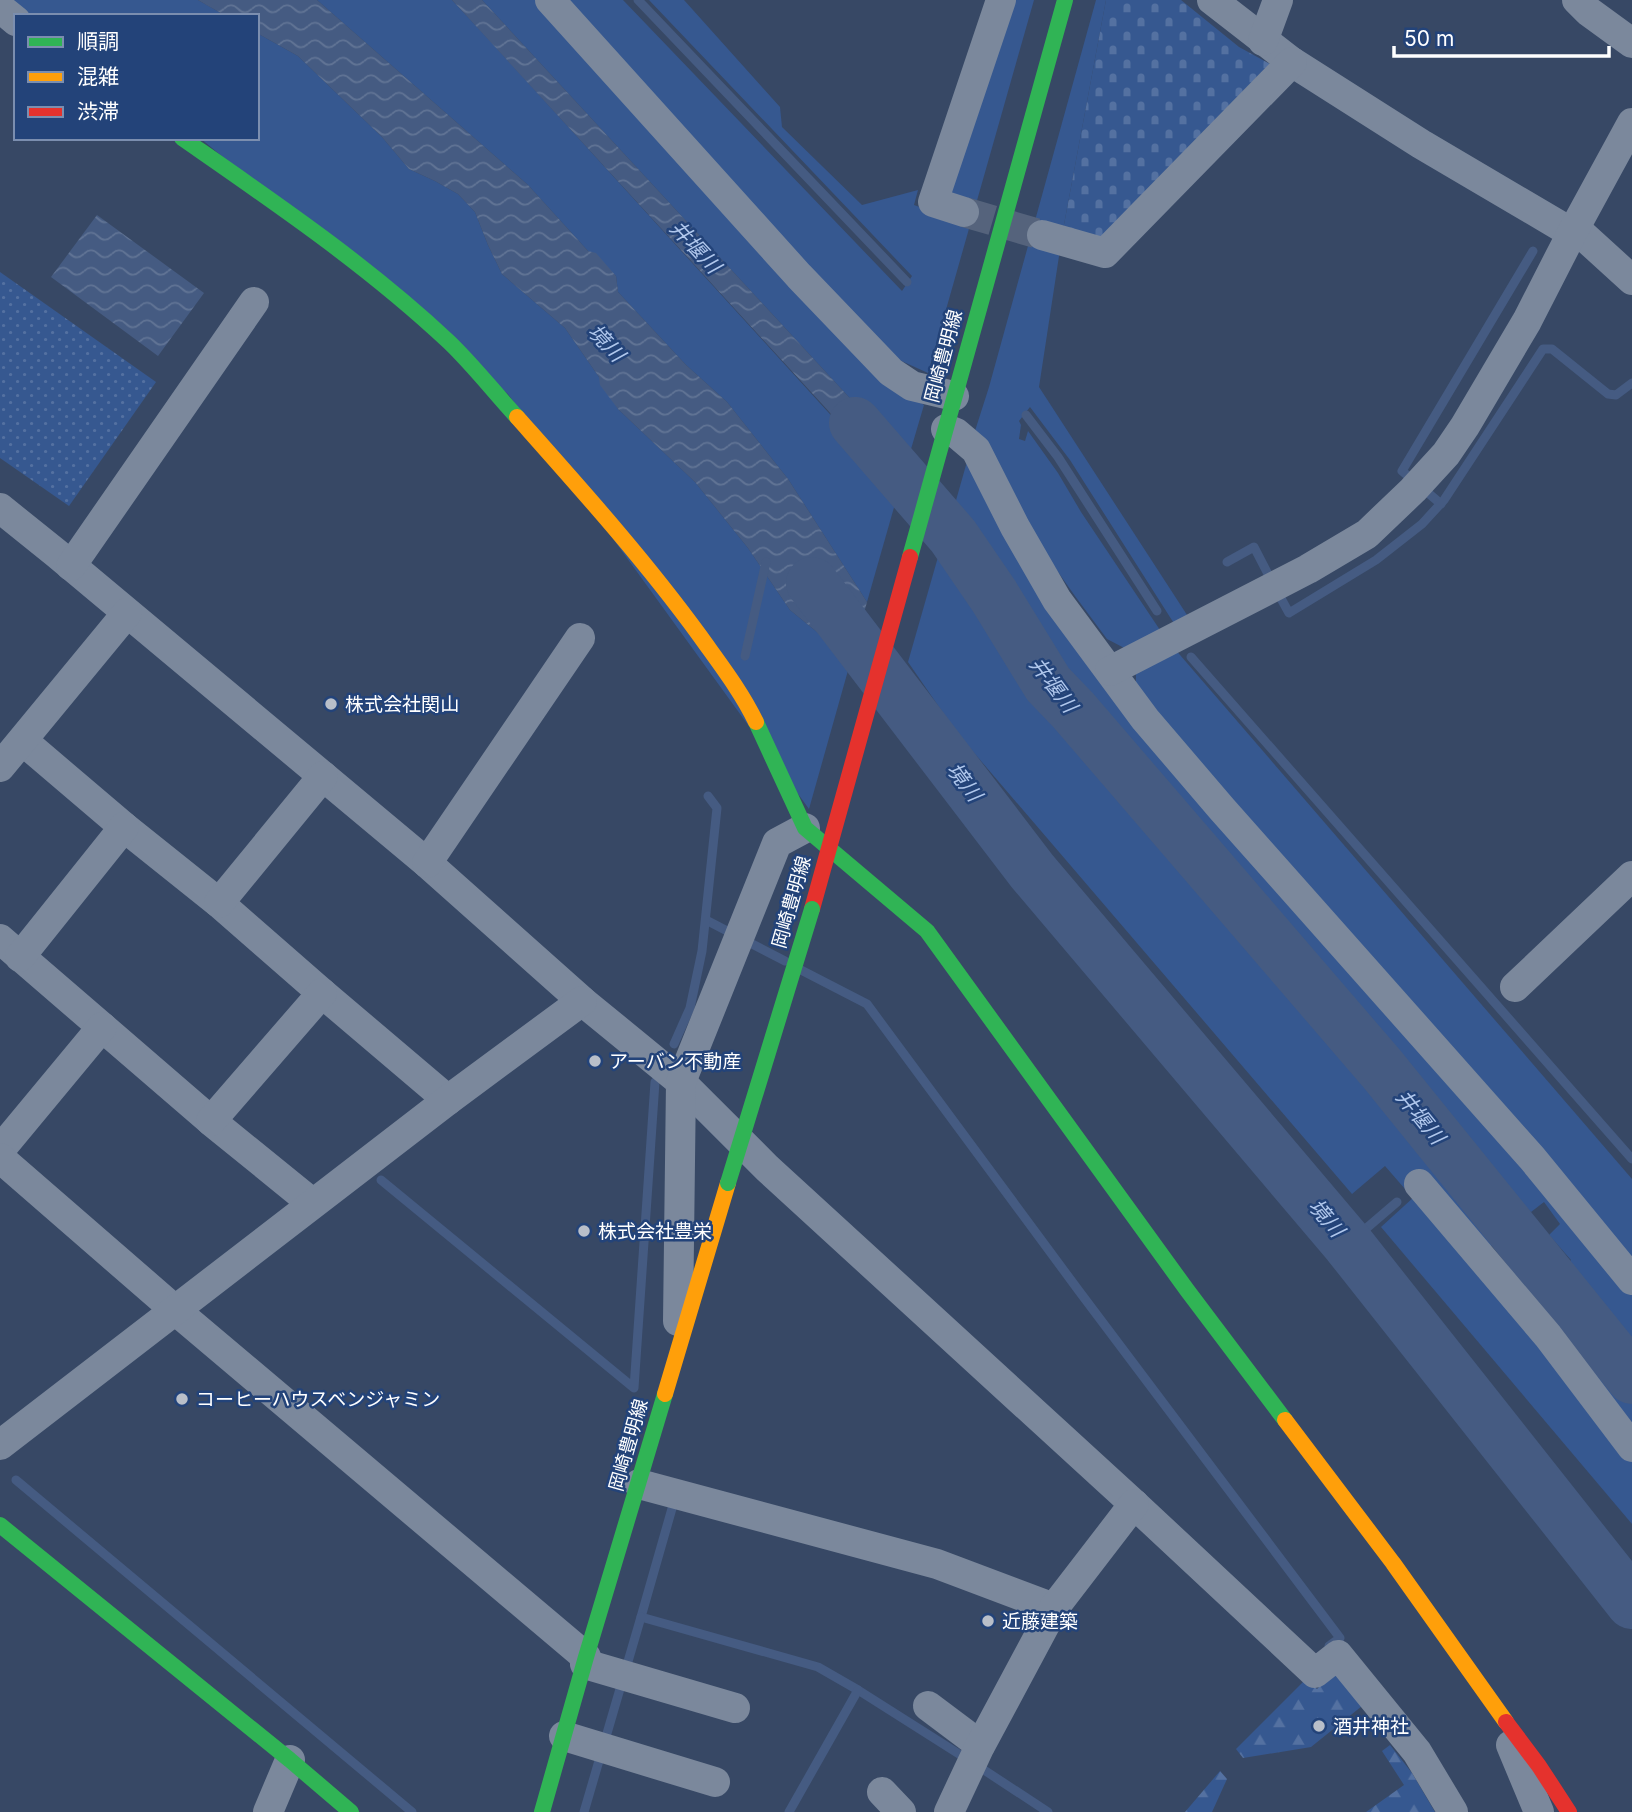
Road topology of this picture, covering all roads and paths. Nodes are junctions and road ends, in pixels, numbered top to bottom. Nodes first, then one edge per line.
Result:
1 (550, 0) edge
2 (1001, 0) edge
3 (1065, 0) edge
4 (1212, 0) edge
5 (1278, 0) edge
6 (1577, 0) edge
7 (0, 8) edge
8 (14, 19) edge
9 (1263, 41) junction
10 (1632, 43) edge
11 (1292, 62) junction
12 (1632, 123) edge
13 (185, 140) edge
14 (964, 212) tunnel mouth
15 (1574, 230) junction
16 (1042, 235) tunnel mouth
17 (1632, 280) edge
18 (254, 302) dead end
19 (954, 396) junction
20 (945, 432) junction
21 (0, 508) edge
22 (71, 566) junction
23 (127, 613) junction
24 (580, 638) dead end
25 (1110, 671) junction
26 (23, 741) junction
27 (0, 767) edge
28 (323, 776) junction
29 (124, 827) junction
30 (821, 838) junction
31 (427, 863) junction
32 (1632, 876) edge
33 (219, 903) junction
34 (10, 948) edge
35 (1515, 987) dead end
36 (322, 993) junction
37 (582, 1001) junction
38 (102, 1027) junction
39 (681, 1083) junction
40 (448, 1100) junction
41 (211, 1121) junction
42 (0, 1150) edge
43 (0, 1158) edge
44 (1419, 1184) dead end
45 (312, 1203) junction
46 (1632, 1280) edge
47 (175, 1310) junction
48 (678, 1353) junction
49 (0, 1445) edge
50 (1632, 1447) edge
51 (639, 1484) junction
52 (1134, 1504) junction
53 (0, 1525) edge
54 (1054, 1608) junction
55 (586, 1661) junction
56 (928, 1706) dead end
57 (735, 1708) dead end
58 (1499, 1713) junction
59 (564, 1737) junction
60 (979, 1747) junction
61 (290, 1760) junction
62 (715, 1782) dead end
63 (268, 1812) edge
64 (351, 1812) edge
65 (542, 1812) edge
66 (949, 1812) edge
67 (1453, 1812) edge
68 (1539, 1812) edge
69 (1569, 1812) edge

1 - 19 street
2 - 14 street
3 - 19 street, 岡崎豊明線
4 - 9 street
5 - 9 street
6 - 10 street
7 - 8 street
9 - 11 street
11 - 15 street
11 - 16 street
12 - 15 street
13 - 30 street
15 - 17 street
15 - 25 street
18 - 22 street
19 - 20 street, 岡崎豊明線
20 - 25 street
20 - 30 street, 岡崎豊明線
21 - 22 street
22 - 23 street
23 - 26 street
23 - 28 street
24 - 31 street
25 - 46 street
26 - 27 street
26 - 29 street
28 - 31 street
28 - 33 street
29 - 33 street
29 - 34 street
30 - 39 street
30 - 48 street, 岡崎豊明線, bridge
30 - 58 street
31 - 37 street
32 - 35 street
33 - 36 street
34 - 38 street
36 - 40 street
36 - 41 street
37 - 39 street
37 - 40 street
38 - 41 street
38 - 42 street
39 - 48 street
39 - 52 street
40 - 45 street
41 - 45 street
43 - 47 street
44 - 50 street
45 - 47 street
47 - 49 street
47 - 55 street
48 - 51 street, 岡崎豊明線
51 - 54 street
51 - 55 street, 岡崎豊明線
52 - 54 street
52 - 67 street
53 - 61 street
54 - 60 street
55 - 57 street
55 - 59 street, 岡崎豊明線
56 - 60 street
58 - 68 street
58 - 69 street
59 - 62 street
59 - 65 street, 岡崎豊明線
60 - 66 street
61 - 63 street
61 - 64 street

